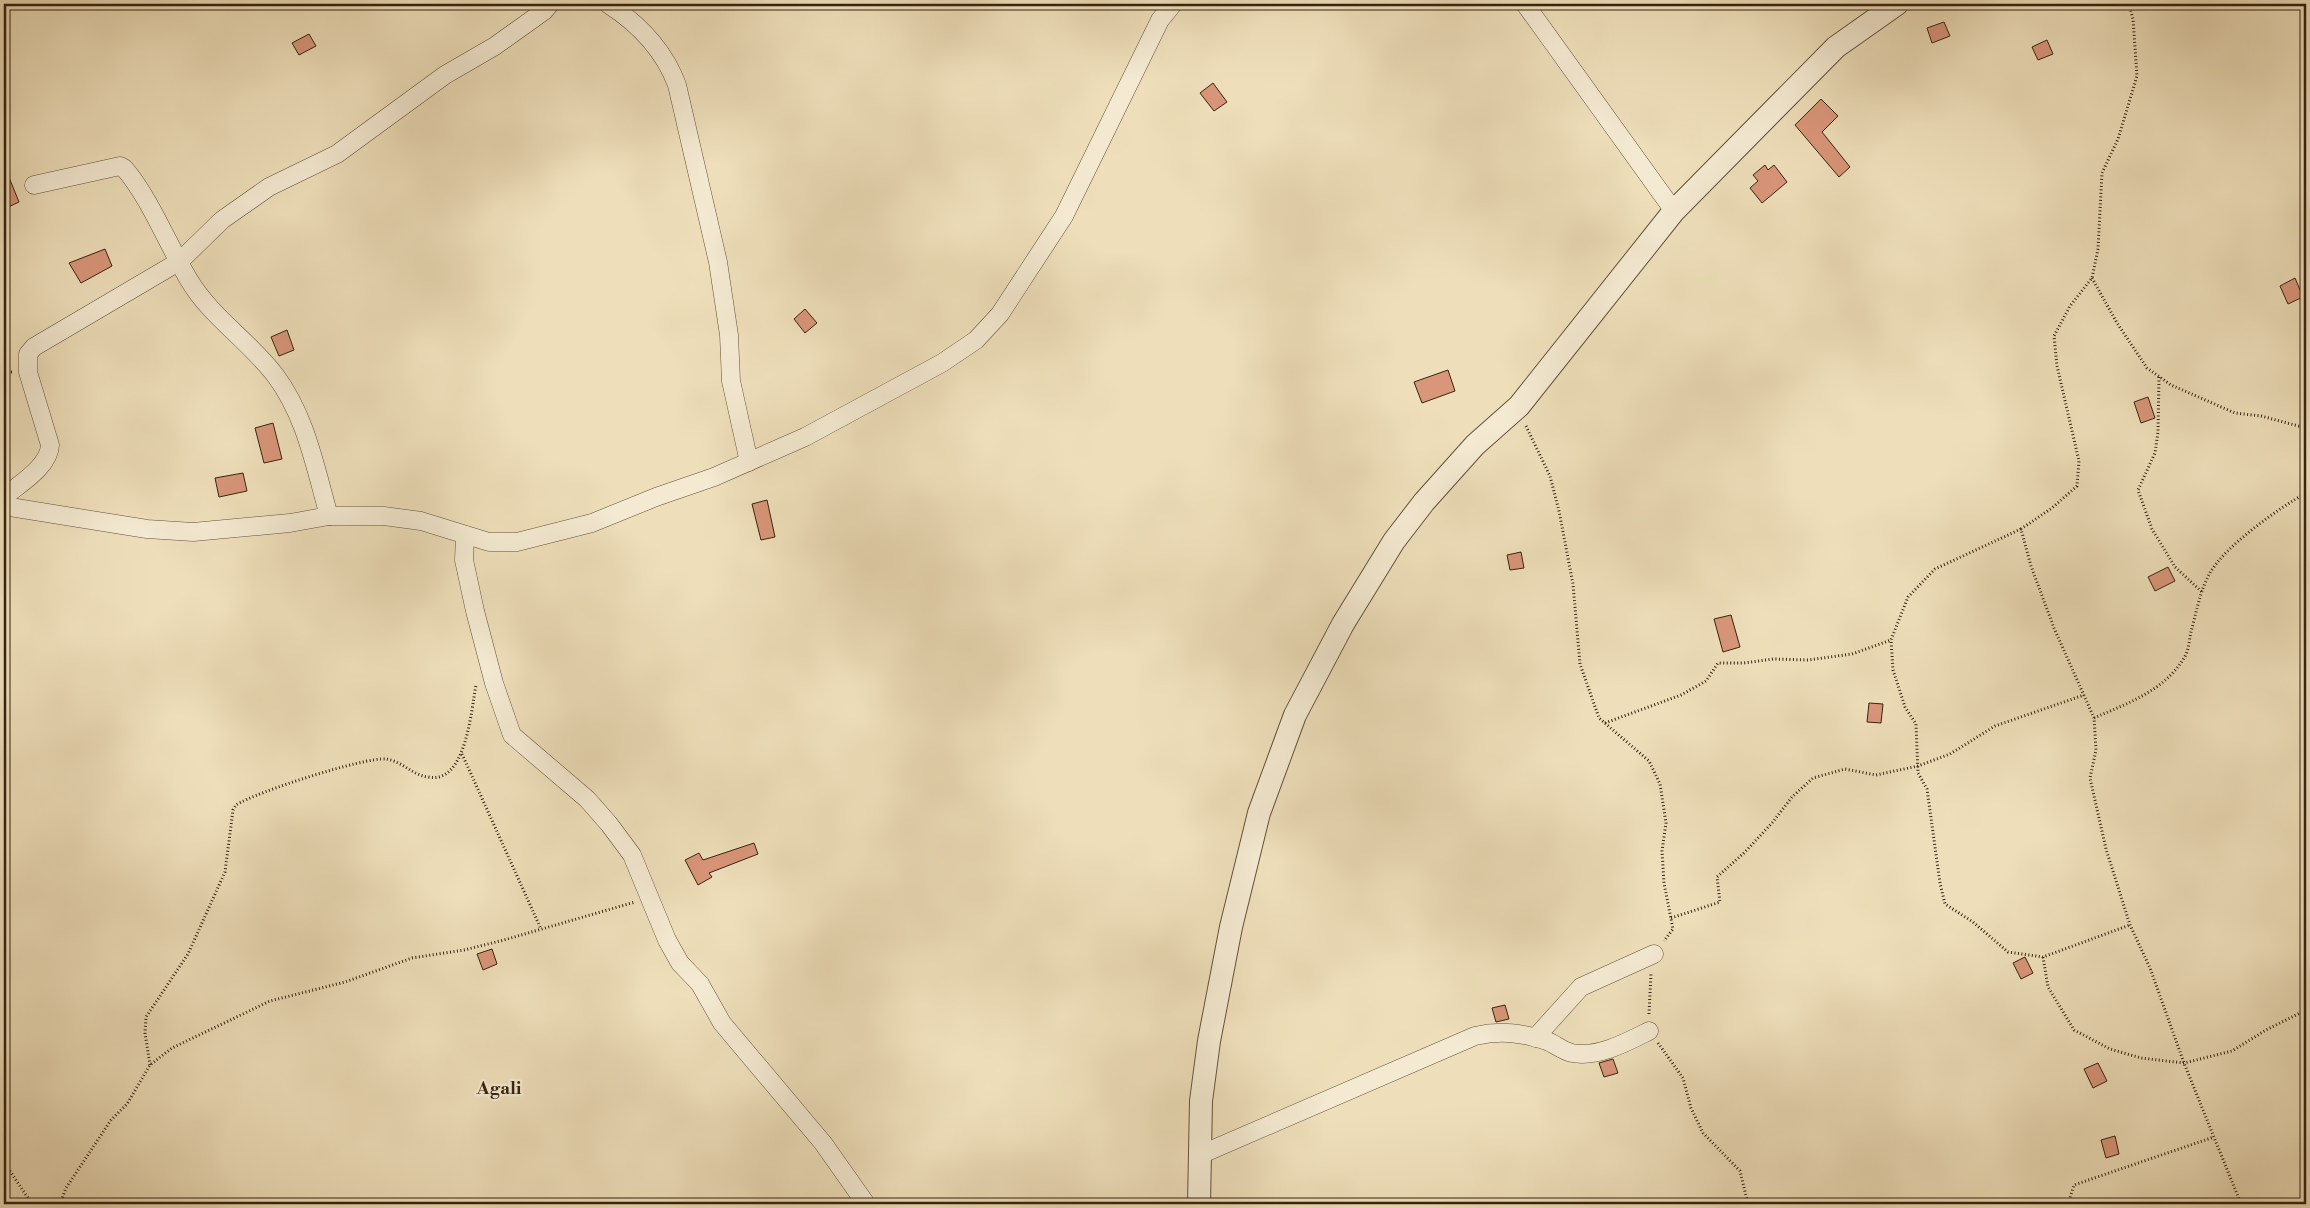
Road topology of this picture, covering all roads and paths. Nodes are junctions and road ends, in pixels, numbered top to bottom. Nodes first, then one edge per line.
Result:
1 (550, 4) edge
2 (608, 4) edge
3 (1173, 4) edge
4 (1525, 4) edge
5 (1897, 4) edge
6 (2129, 4) edge
7 (34, 185) dead end
8 (1674, 211) junction
9 (180, 262) junction
10 (2092, 278) junction
11 (2159, 377) junction
12 (1520, 406) junction
13 (2306, 428) edge
14 (2306, 447) edge
15 (749, 462) junction
16 (2306, 493) edge
17 (4, 497) edge
18 (4, 506) edge
19 (329, 516) junction
20 (2021, 529) junction
21 (465, 535) junction
22 (2203, 592) junction
23 (1891, 640) junction
24 (476, 682) dead end
25 (2084, 695) junction
26 (2094, 718) junction
27 (1605, 723) junction
28 (462, 754) junction
29 (1918, 766) junction
30 (651, 897) junction
31 (1670, 918) junction
32 (2130, 925) junction
33 (541, 929) junction
34 (1654, 954) junction
35 (2043, 957) junction
36 (2306, 1010) edge
37 (1649, 1030) junction
38 (1535, 1038) junction
39 (2184, 1063) junction
40 (150, 1066) junction
41 (2214, 1137) junction
42 (1202, 1154) junction
43 (4, 1162) edge
44 (32, 1204) edge
45 (60, 1204) edge
46 (866, 1204) edge
47 (1199, 1204) edge
48 (1748, 1204) edge
49 (2068, 1204) edge
50 (2241, 1204) edge

1 - 9 street
2 - 15 street
3 - 15 street
4 - 8 street
5 - 8 street
6 - 10 path
7 - 9 street
8 - 12 street
9 - 17 street
9 - 19 street
10 - 11 path
10 - 20 path
11 - 13 path
11 - 22 path
12 - 27 path
12 - 42 street
13 - 14 path
15 - 21 street
16 - 22 path
18 - 19 street
19 - 21 street
20 - 23 path
20 - 25 path
21 - 30 street
22 - 26 path
23 - 27 path
23 - 29 path
24 - 28 path
25 - 26 path
25 - 29 path
26 - 32 path
27 - 31 path
28 - 33 path
28 - 40 path
29 - 31 path
29 - 35 path
30 - 33 path
30 - 46 street
31 - 34 path
32 - 35 path
32 - 39 path
33 - 40 path
34 - 37 path
34 - 38 street
35 - 39 path
36 - 39 path
37 - 38 street
37 - 48 path
38 - 42 street
39 - 41 path
40 - 45 path
41 - 49 path
41 - 50 path
42 - 47 street
43 - 44 path

